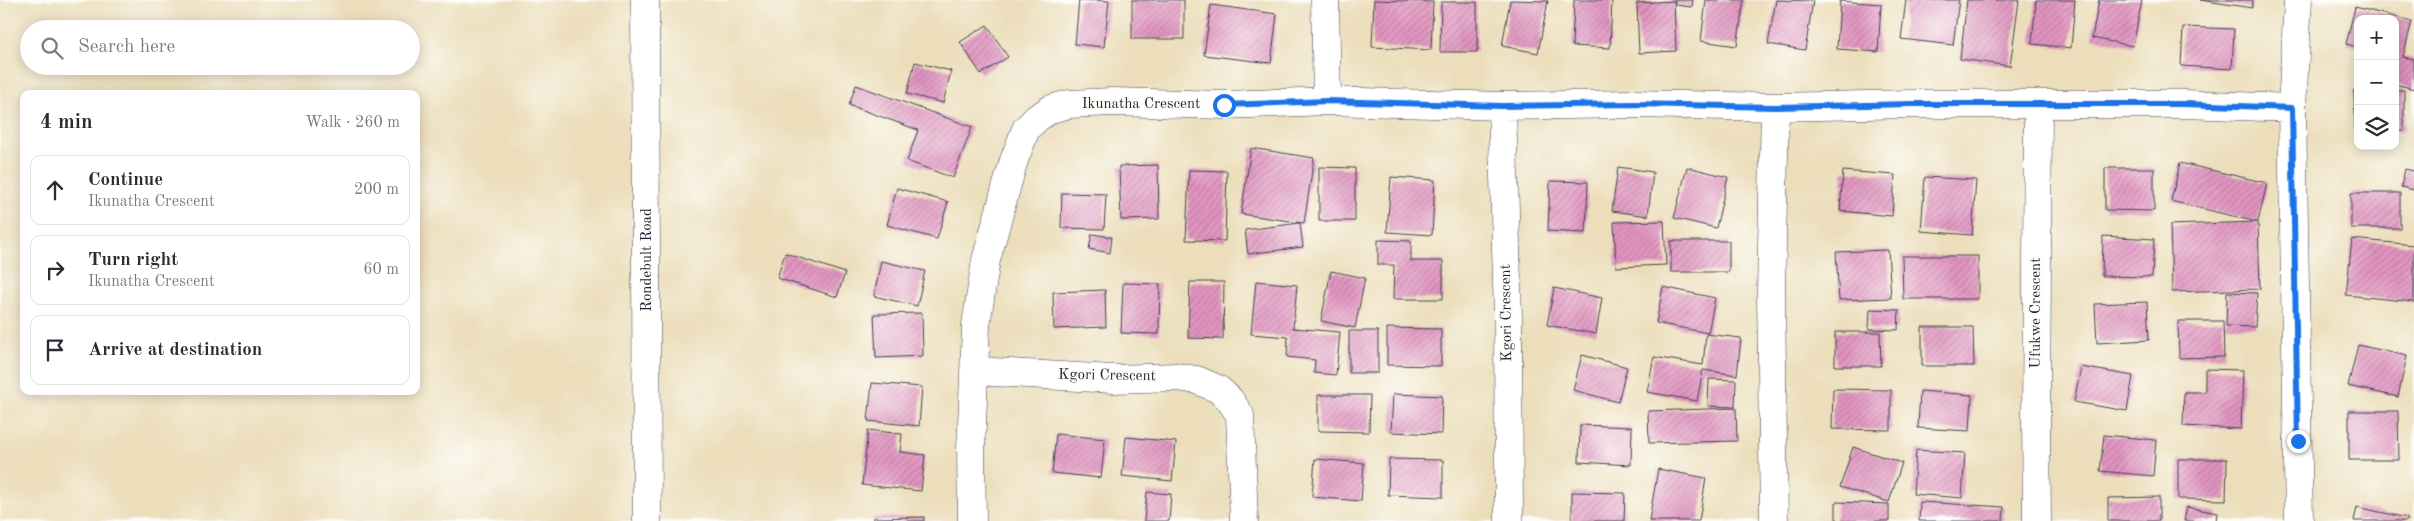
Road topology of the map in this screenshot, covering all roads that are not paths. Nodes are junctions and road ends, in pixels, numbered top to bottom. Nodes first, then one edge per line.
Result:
1 (645, 0) edge
2 (1325, 0) edge
3 (2298, 0) edge
4 (1327, 101) junction
5 (2038, 105) junction
6 (1502, 106) junction
7 (1775, 107) junction
8 (2292, 108) junction
9 (974, 371) junction
10 (647, 521) edge
11 (972, 521) edge
12 (1244, 521) edge
13 (1509, 521) edge
14 (1774, 521) edge
15 (2037, 521) edge
16 (2299, 521) edge

1 - 10 street, Rondebult Road
2 - 4 street
3 - 8 street
4 - 6 street, Ikunatha Crescent
4 - 9 street, Ikunatha Crescent
5 - 7 street, Ikunatha Crescent
5 - 8 street, Ikunatha Crescent
5 - 15 street, Ufukwe Crescent
6 - 7 street, Ikunatha Crescent
6 - 13 street, Kgori Crescent
7 - 14 street
8 - 16 street
9 - 11 street, Ikunatha Crescent
9 - 12 street, Kgori Crescent

